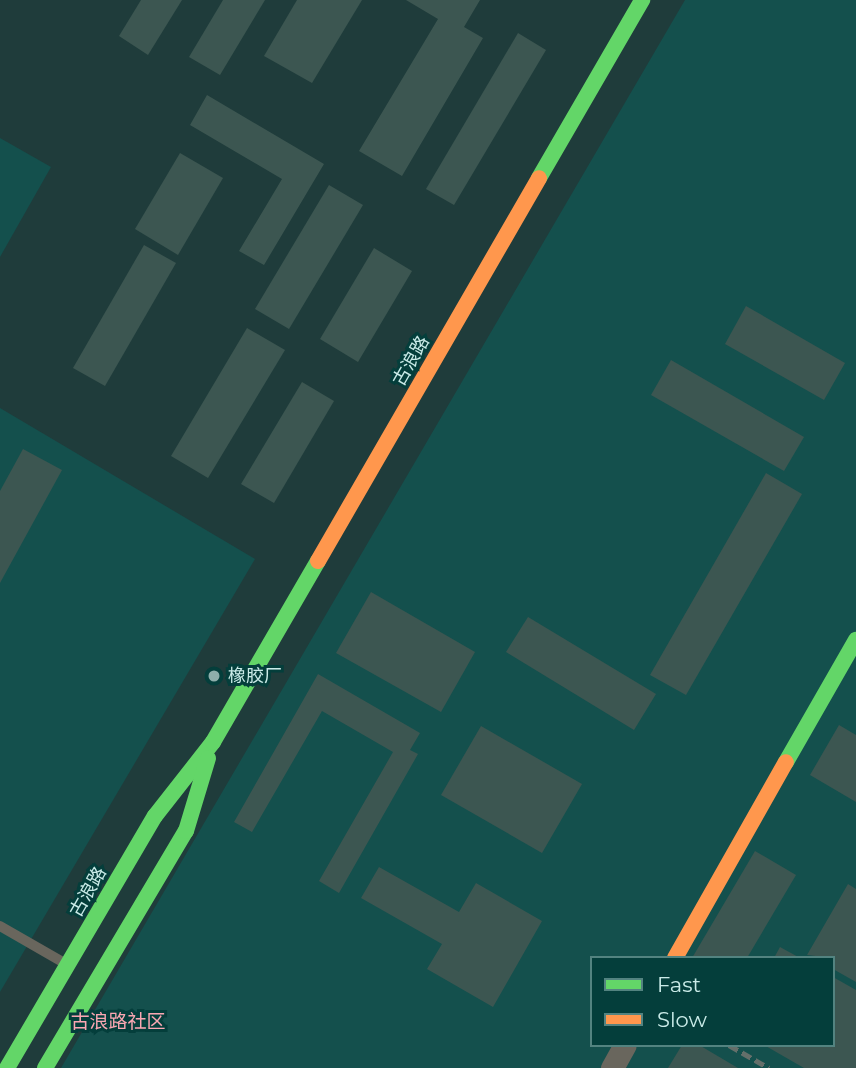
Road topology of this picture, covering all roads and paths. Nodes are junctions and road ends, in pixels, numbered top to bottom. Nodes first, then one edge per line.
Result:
1 (642, 0) edge
2 (853, 652) edge
3 (212, 742) junction
4 (0, 926) edge
5 (676, 956) edge
6 (68, 965) junction
7 (624, 1047) edge
8 (6, 1068) edge
9 (46, 1068) edge
10 (612, 1068) edge

1 - 3 main road, 古浪路
2 - 5 main road
3 - 6 main road, 古浪路
3 - 9 main road, 古浪路
4 - 6 lane
6 - 8 main road, 古浪路
7 - 10 street

